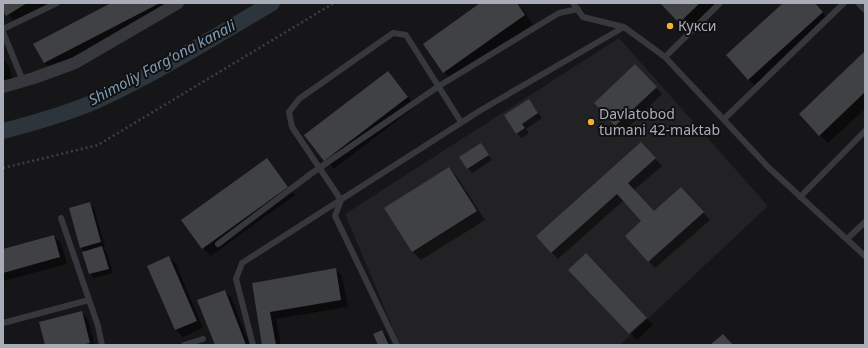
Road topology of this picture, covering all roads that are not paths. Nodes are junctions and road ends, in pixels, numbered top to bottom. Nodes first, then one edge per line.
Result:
1 (57, 3) edge
2 (178, 3) edge
3 (573, 3) edge
4 (720, 3) edge
5 (844, 3) edge
6 (858, 3) edge
7 (578, 9) junction
8 (865, 10) edge
9 (624, 28) junction
10 (3, 29) edge
11 (3, 32) edge
12 (665, 57) junction
13 (23, 81) junction
14 (439, 86) junction
15 (3, 87) edge
16 (724, 119) junction
17 (462, 122) junction
18 (865, 131) edge
19 (320, 168) junction
20 (800, 197) junction
21 (341, 200) junction
22 (61, 218) dead end
23 (865, 222) edge
24 (847, 239) junction
25 (218, 244) dead end
26 (865, 256) edge
27 (89, 300) junction
28 (3, 323) edge
29 (203, 339) dead end
30 (102, 345) edge
31 (184, 345) edge
32 (253, 345) edge
33 (397, 345) edge

1 - 10 lane
2 - 13 street
3 - 7 lane
4 - 12 lane
5 - 16 lane
6 - 8 lane
7 - 9 lane
7 - 14 lane
9 - 12 lane
9 - 17 lane
11 - 13 lane
12 - 16 lane
13 - 15 street
14 - 17 lane
14 - 19 lane
14 - 19 lane
16 - 20 lane
17 - 21 lane
18 - 20 lane
19 - 21 lane
19 - 25 lane
20 - 24 lane
21 - 32 lane
21 - 33 lane
22 - 27 lane
23 - 24 lane
24 - 26 lane
27 - 28 lane
27 - 30 lane
29 - 31 lane

